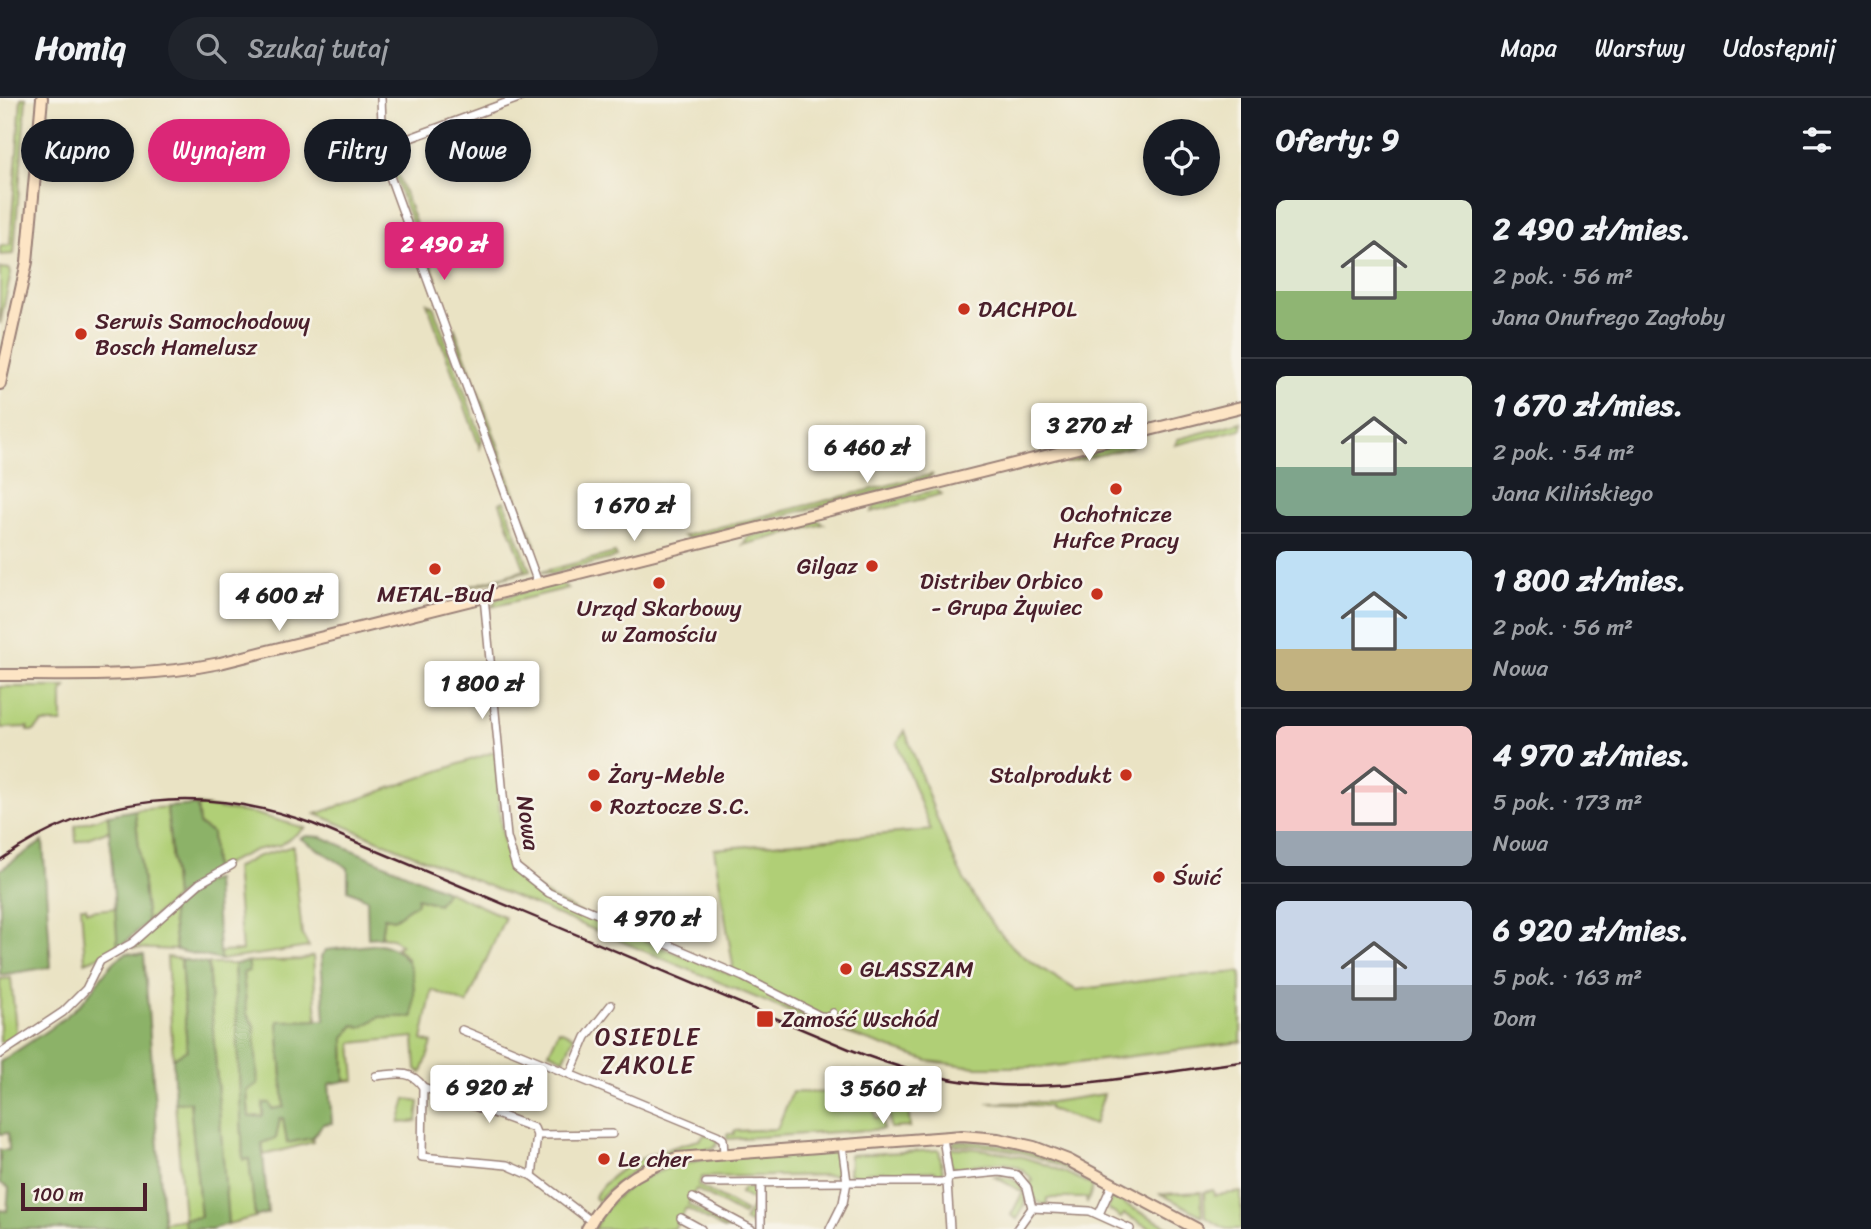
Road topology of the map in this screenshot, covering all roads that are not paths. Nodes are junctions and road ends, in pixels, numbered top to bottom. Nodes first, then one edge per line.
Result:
1 (41, 98) edge
2 (381, 98) edge
3 (519, 98) edge
4 (382, 119) edge
5 (411, 138) edge
6 (392, 182) edge
7 (0, 384) edge
8 (1241, 407) edge
9 (538, 583) junction
10 (484, 597) junction
11 (0, 675) edge
12 (232, 866) dead end
13 (611, 1005) dead end
14 (833, 1013) dead end
15 (462, 1030) dead end
16 (0, 1054) edge
17 (570, 1074) junction
18 (376, 1076) dead end
19 (423, 1087) junction
20 (612, 1134) dead end
21 (537, 1135) junction
22 (943, 1138) junction
23 (842, 1145) junction
24 (724, 1153) junction
25 (532, 1177) junction
26 (948, 1179) junction
27 (847, 1182) junction
28 (706, 1183) dead end
29 (761, 1183) junction
30 (1113, 1183) junction
31 (693, 1198) dead end
32 (1032, 1208) junction
33 (1099, 1214) junction
34 (681, 1218) dead end
35 (589, 1225) edge
36 (701, 1229) edge
37 (751, 1229) edge
38 (761, 1229) edge
39 (830, 1229) edge
40 (950, 1229) edge
41 (1017, 1229) edge
42 (1129, 1229) edge
43 (1198, 1229) edge

1 - 7 street
2 - 4 street
3 - 5 street
6 - 9 street
8 - 9 street
9 - 10 street
10 - 11 street
10 - 14 street, Nowa
12 - 16 street
13 - 17 street
15 - 17 street
17 - 24 street
18 - 19 street
19 - 21 street
19 - 25 street
20 - 21 street
21 - 25 street
22 - 23 street
22 - 26 street
22 - 30 street
23 - 24 street
23 - 27 street
24 - 35 street
25 - 35 street
26 - 27 street
26 - 32 street
26 - 40 street
27 - 29 street
27 - 39 street
28 - 29 street
29 - 38 street
30 - 33 street
30 - 43 street
31 - 37 street
32 - 33 street
32 - 41 street
33 - 42 street
34 - 36 street

